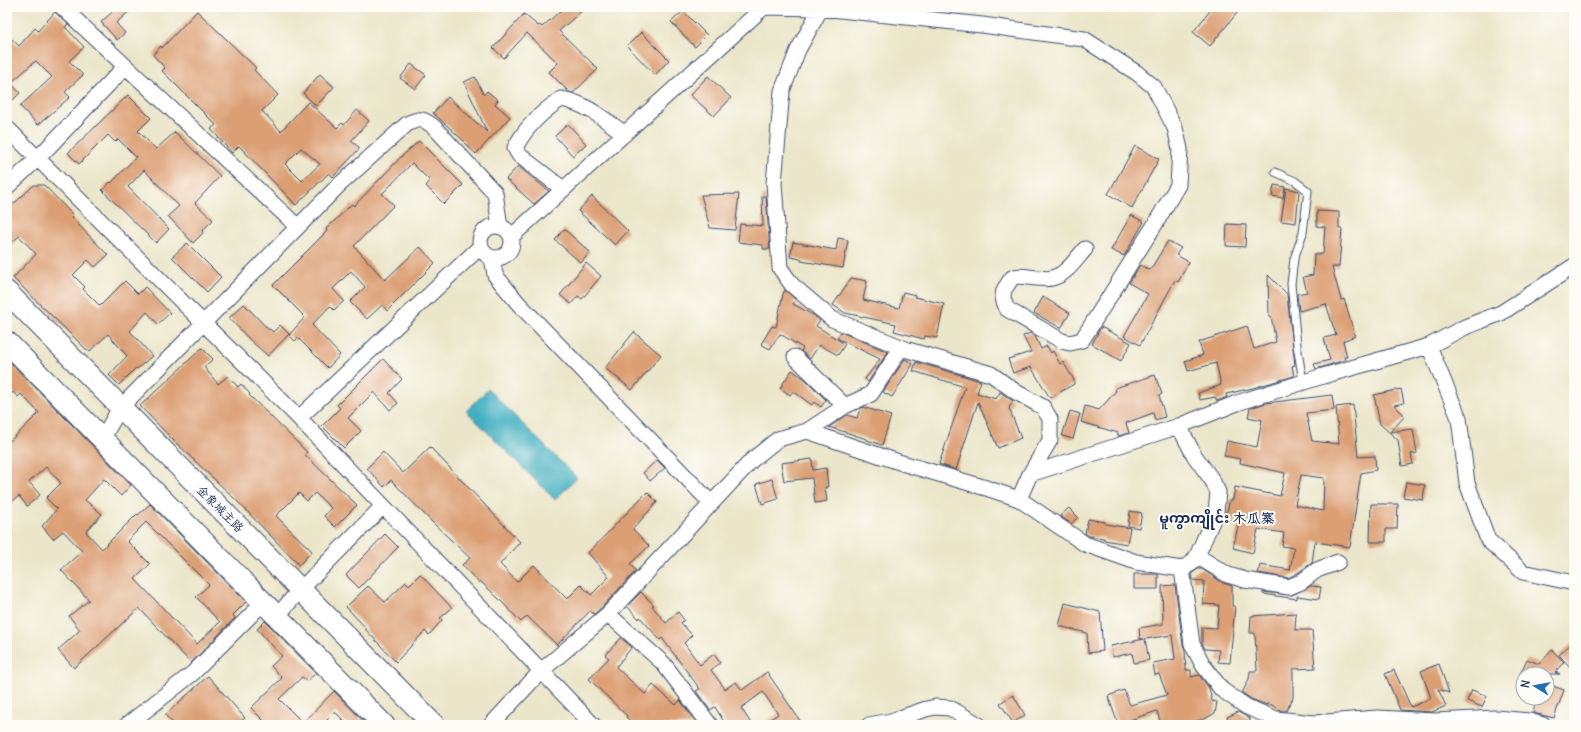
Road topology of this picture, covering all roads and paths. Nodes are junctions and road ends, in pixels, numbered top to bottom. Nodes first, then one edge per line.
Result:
1 (62, 7) edge
2 (764, 7) edge
3 (821, 8) edge
4 (126, 67) junction
5 (7, 128) edge
6 (625, 134) junction
7 (37, 159) junction
8 (1275, 172) dead end
9 (7, 187) edge
10 (563, 190) junction
11 (298, 227) junction
12 (506, 231) junction
13 (481, 246) junction
14 (1085, 249) dead end
15 (492, 258) junction
16 (1574, 266) edge
17 (7, 292) edge
18 (204, 323) junction
19 (7, 342) edge
20 (1429, 346) junction
21 (901, 348) junction
22 (795, 358) dead end
23 (1304, 382) junction
24 (845, 406) junction
25 (120, 408) junction
26 (299, 418) junction
27 (1179, 426) junction
28 (807, 431) junction
29 (102, 439) junction
30 (1030, 474) junction
31 (1019, 499) junction
32 (711, 503) junction
33 (383, 506) junction
34 (1197, 556) junction
35 (1338, 562) dead end
36 (1182, 569) junction
37 (1574, 583) edge
38 (300, 590) junction
39 (271, 609) junction
40 (608, 614) junction
41 (541, 671) junction
42 (127, 725) edge
43 (384, 725) edge
44 (434, 725) edge
45 (491, 725) edge
46 (593, 725) edge
47 (710, 725) edge
48 (869, 725) edge
49 (979, 725) edge
50 (1543, 725) edge

1 - 4 street
2 - 3 street
2 - 6 street
3 - 14 street
3 - 21 street
4 - 7 street
4 - 11 street
5 - 7 street
6 - 10 street
6 - 10 street
7 - 9 street
7 - 18 street
8 - 23 lane
10 - 12 street
11 - 12 street
11 - 18 street
12 - 13 street
12 - 15 street
13 - 15 street
13 - 26 street
15 - 32 street
16 - 20 street
17 - 25 main road, 金象城主路
18 - 25 street
18 - 26 street
19 - 29 main road
20 - 23 street
20 - 37 street
21 - 24 street
21 - 30 street
22 - 24 street
23 - 27 street
24 - 28 street
25 - 29 street
25 - 38 main road, 金象城主路
26 - 33 street
27 - 30 street
27 - 34 street
28 - 31 street
28 - 32 street
29 - 39 main road
30 - 31 street
31 - 36 street
32 - 40 street
33 - 38 street
33 - 41 street
34 - 35 street
34 - 36 street
36 - 50 street
38 - 39 street
38 - 44 main road, 金象城主路
39 - 42 street
39 - 43 main road
40 - 41 street
40 - 47 street
41 - 45 street
41 - 46 street
48 - 49 street

